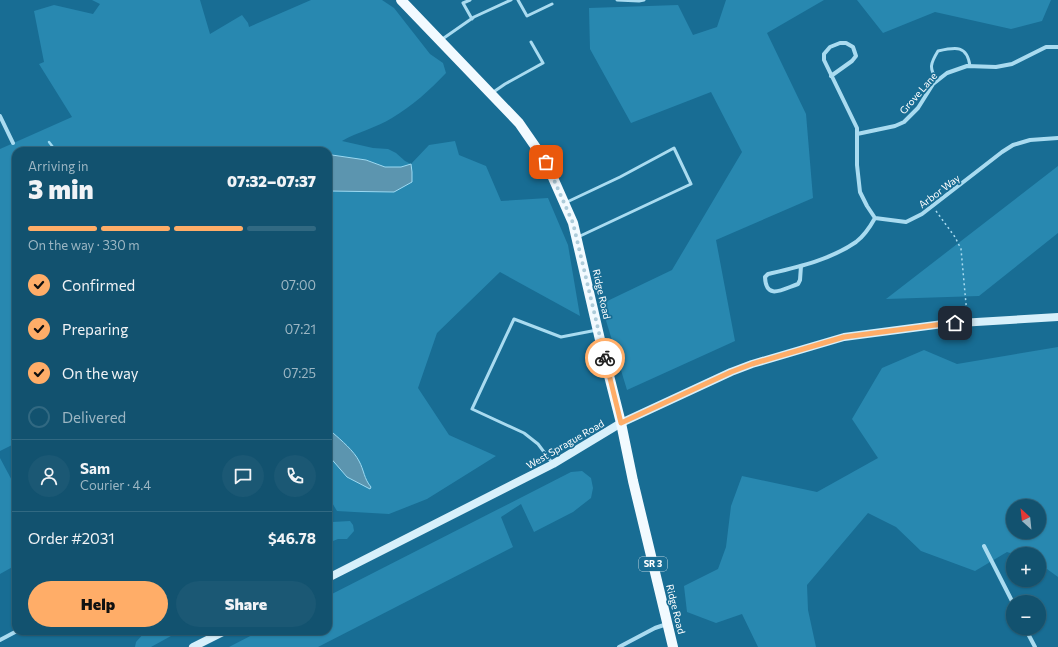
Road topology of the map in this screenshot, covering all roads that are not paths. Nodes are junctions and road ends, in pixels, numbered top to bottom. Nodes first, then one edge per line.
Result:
1 (400, 0) edge
2 (470, 0) edge
3 (511, 0) edge
4 (518, 0) edge
5 (617, 0) edge
6 (644, 0) edge
7 (552, 4) dead end
8 (472, 19) junction
9 (440, 41) junction
10 (531, 42) dead end
11 (1058, 47) edge
12 (970, 66) junction
13 (832, 76) junction
14 (937, 81) junction
15 (491, 94) junction
16 (0, 116) edge
17 (858, 134) junction
18 (1058, 138) edge
19 (13, 142) dead end
20 (564, 203) junction
21 (875, 218) junction
22 (577, 238) junction
23 (801, 266) junction
24 (1058, 317) edge
25 (598, 329) junction
26 (621, 423) junction
27 (552, 464) junction
28 (984, 546) dead end
29 (332, 576) edge
30 (1009, 595) edge
31 (667, 624) junction
32 (12, 634) edge
33 (217, 635) edge
34 (1029, 635) edge
35 (0, 640) edge
36 (193, 647) edge
37 (619, 647) edge
38 (673, 647) edge
39 (1035, 647) edge

1 - 9 main road, Ridge Road / SR 3
2 - 8 lane
3 - 8 lane
4 - 7 lane
5 - 6 lane
8 - 9 lane
9 - 15 main road, Ridge Road / SR 3
10 - 15 lane
11 - 12 street, Grove Lane
12 - 14 street, Grove Lane
12 - 14 lane
13 - 13 street
13 - 17 street
14 - 17 street, Grove Lane
15 - 20 main road, Ridge Road / SR 3
16 - 19 street
17 - 21 street
18 - 21 street, Arbor Way
20 - 22 main road, Ridge Road / SR 3
20 - 22 lane
21 - 23 street
22 - 25 main road, Ridge Road / SR 3
23 - 23 street
24 - 26 street, West Sprague Road
25 - 26 main road, Ridge Road / SR 3
25 - 27 lane
26 - 27 street, West Sprague Road
26 - 31 main road, Ridge Road / SR 3
27 - 29 street, West Sprague Road
28 - 30 street
31 - 37 street
31 - 38 main road, Ridge Road / SR 3
32 - 35 street
33 - 36 street
34 - 39 street

